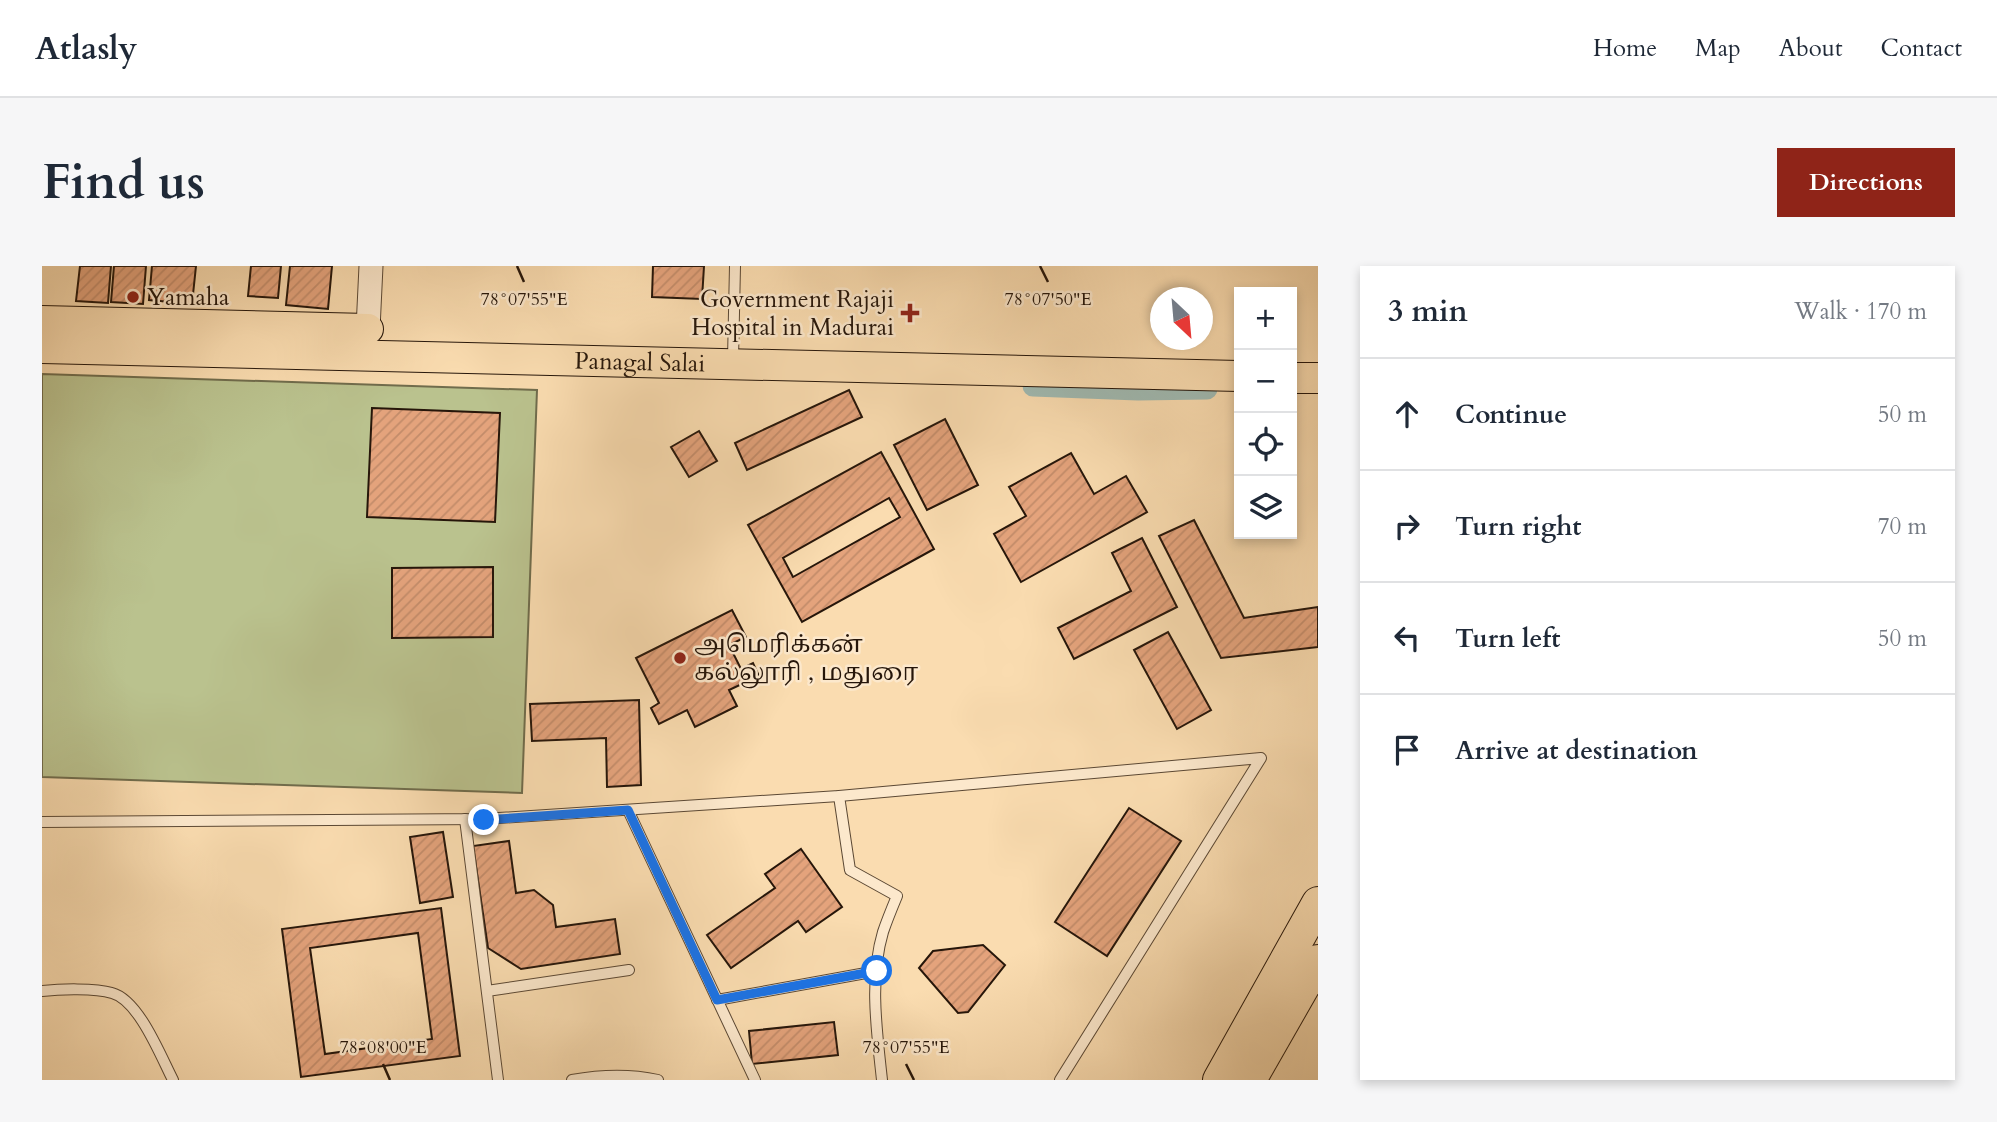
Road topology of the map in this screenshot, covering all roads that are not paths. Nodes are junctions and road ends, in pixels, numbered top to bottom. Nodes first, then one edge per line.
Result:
1 (371, 266) edge
2 (735, 266) edge
3 (42, 321) edge
4 (368, 329) joint
5 (42, 348) edge
6 (733, 363) junction
7 (1234, 376) edge
8 (1297, 378) edge
9 (1318, 378) edge
10 (839, 796) junction
11 (628, 810) junction
12 (465, 819) junction
13 (42, 822) edge
14 (1318, 903) edge
15 (1318, 961) edge
16 (629, 970) dead end
17 (877, 971) junction
18 (42, 991) edge
19 (487, 991) junction
20 (717, 1000) junction
21 (173, 1080) edge
22 (498, 1080) edge
23 (572, 1080) edge
24 (658, 1080) edge
25 (755, 1080) edge
26 (882, 1080) edge
27 (1060, 1080) edge
28 (1219, 1080) edge
29 (1250, 1080) edge

1 - 4 street
2 - 6 lane
3 - 4 main road
5 - 6 main road, Panagal Salai
6 - 7 main road, Panagal Salai
8 - 9 main road
10 - 11 lane
10 - 17 lane
10 - 27 lane
11 - 12 lane
11 - 20 lane
12 - 13 lane
12 - 19 lane
14 - 28 highway
15 - 29 highway
16 - 19 lane
17 - 20 lane
17 - 26 lane
18 - 21 lane
19 - 22 lane
20 - 25 lane
23 - 24 lane

